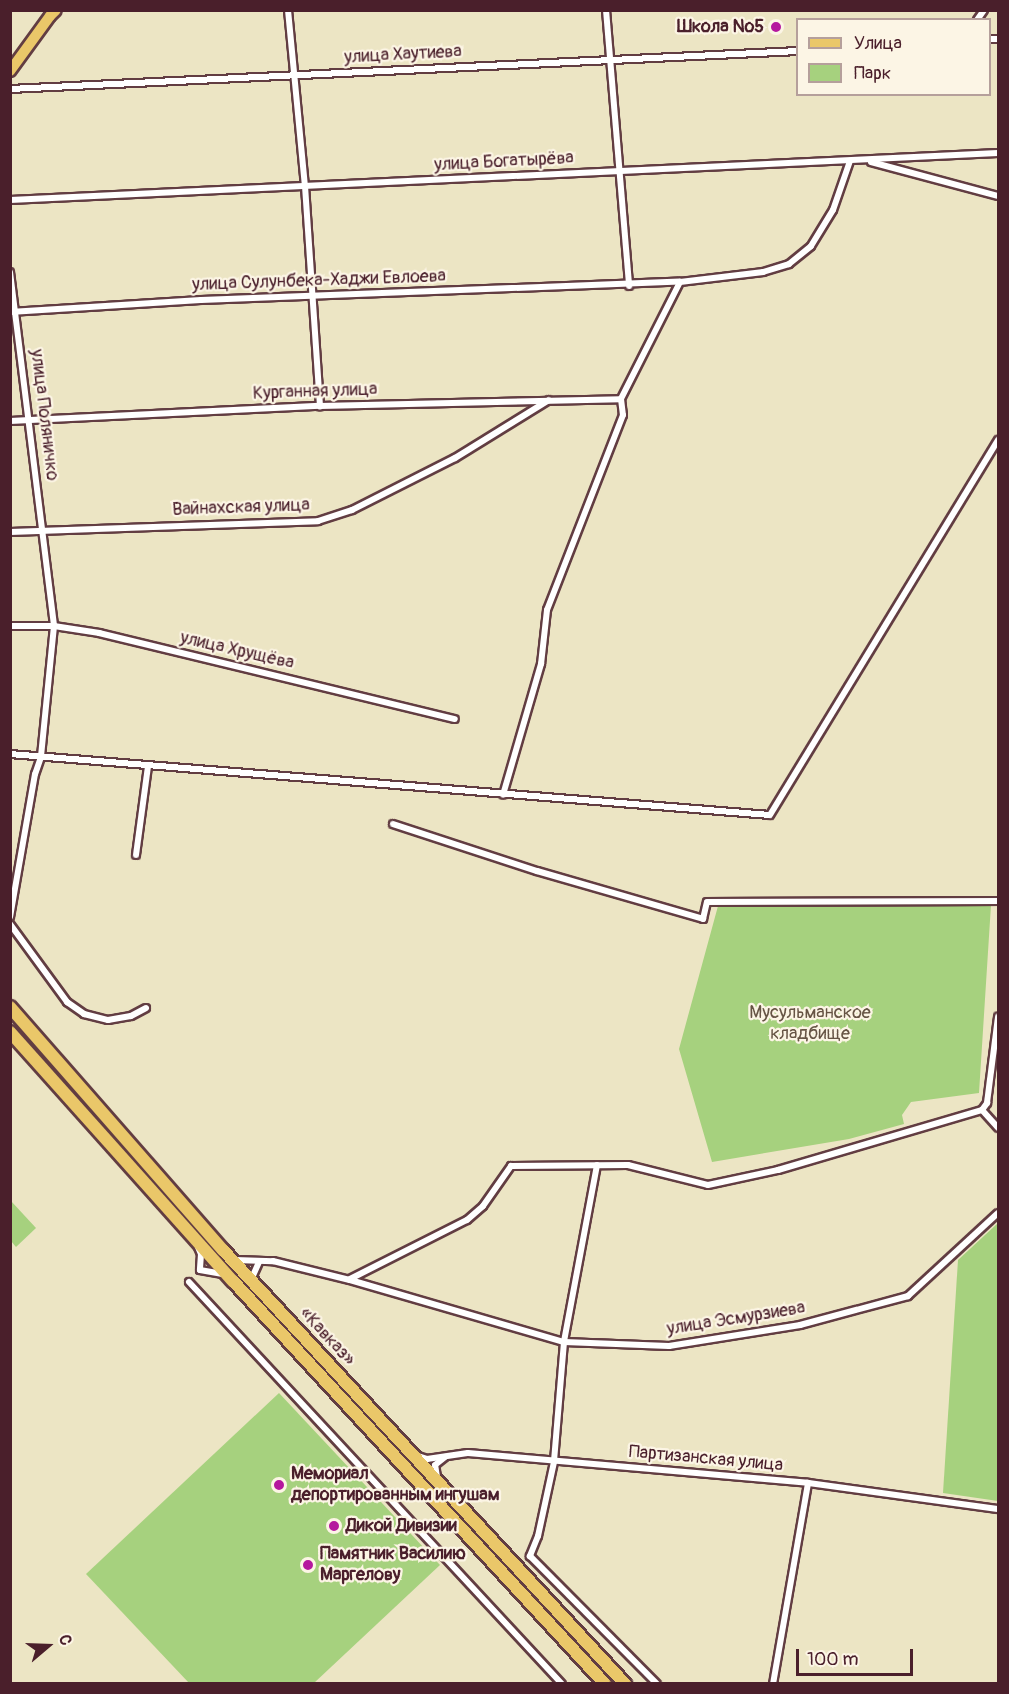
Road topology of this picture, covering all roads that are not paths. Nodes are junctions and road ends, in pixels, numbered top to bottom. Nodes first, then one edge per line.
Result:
1 (57, 10) edge
2 (288, 10) edge
3 (606, 10) edge
4 (796, 51) edge
5 (610, 60) junction
6 (10, 71) edge
7 (295, 75) junction
8 (10, 89) edge
9 (999, 153) edge
10 (865, 160) junction
11 (850, 161) junction
12 (618, 171) junction
13 (305, 186) junction
14 (999, 196) edge
15 (10, 200) edge
16 (10, 272) edge
17 (680, 282) junction
18 (629, 286) junction
19 (314, 296) junction
20 (13, 312) edge
21 (550, 399) junction
22 (621, 399) junction
23 (320, 406) junction
24 (31, 420) junction
25 (10, 421) edge
26 (999, 440) edge
27 (42, 531) junction
28 (10, 532) edge
29 (10, 626) edge
30 (54, 626) junction
31 (454, 719) dead end
32 (10, 754) edge
33 (41, 757) junction
34 (148, 766) junction
35 (503, 795) junction
36 (393, 824) dead end
37 (136, 855) dead end
38 (999, 901) edge
39 (10, 917) edge
40 (10, 924) edge
41 (10, 1006) edge
42 (146, 1008) dead end
43 (999, 1017) edge
44 (10, 1033) edge
45 (982, 1110) junction
46 (999, 1128) edge
47 (597, 1165) junction
48 (999, 1213) edge
49 (232, 1260) junction
50 (259, 1262) junction
51 (251, 1280) junction
52 (350, 1280) junction
53 (189, 1282) dead end
54 (564, 1342) junction
55 (411, 1453) junction
56 (448, 1455) junction
57 (554, 1462) junction
58 (808, 1483) junction
59 (440, 1484) junction
60 (999, 1509) edge
61 (562, 1683) edge
62 (605, 1683) edge
63 (625, 1683) edge
64 (657, 1683) edge
65 (773, 1683) edge

1 - 6 main road
2 - 7 street
3 - 5 street
4 - 5 street, улица Хаутиева
5 - 7 street, улица Хаутиева
5 - 12 street
7 - 8 street, улица Хаутиева
7 - 13 street
9 - 10 street, улица Богатырёва
10 - 11 street, улица Богатырёва
10 - 14 street
11 - 12 street, улица Богатырёва
11 - 17 street, улица Сулунбека-Хаджи Евлоева
12 - 13 street, улица Богатырёва
12 - 18 street
13 - 15 street, улица Богатырёва
13 - 19 street
16 - 20 street, улица Поляничко
17 - 18 street, улица Сулунбека-Хаджи Евлоева
17 - 22 street
18 - 19 street, улица Сулунбека-Хаджи Евлоева
19 - 20 street, улица Сулунбека-Хаджи Евлоева
19 - 23 street
20 - 24 street, улица Поляничко
21 - 22 street, Курганная улица
21 - 23 street, Курганная улица
21 - 27 street, Вайнахская улица
22 - 35 street
23 - 24 street, Курганная улица
24 - 25 street, Курганная улица
24 - 27 street, улица Поляничко
26 - 35 street
27 - 28 street, Вайнахская улица
27 - 30 street, улица Поляничко
29 - 30 street, улица Хрущёва
30 - 31 street, улица Хрущёва
30 - 33 street, улица Поляничко
32 - 33 street
33 - 34 street
33 - 39 street, улица Поляничко
34 - 35 street
34 - 37 street
36 - 38 street
40 - 42 street
41 - 49 highway, «Кавказ»
43 - 45 street
44 - 62 highway, «Кавказ»
45 - 46 street
45 - 47 street
47 - 52 street
47 - 54 street
48 - 54 street, улица Эсмурзиева
49 - 50 street, улица Эсмурзиева
49 - 51 highway, «Кавказ»
50 - 51 street
50 - 52 street, улица Эсмурзиева
51 - 55 highway, «Кавказ»
52 - 54 street, улица Эсмурзиева
53 - 61 street
54 - 57 street
55 - 56 street, Партизанская улица
55 - 59 highway, «Кавказ»
56 - 57 street, Партизанская улица
56 - 59 street
57 - 58 street, Партизанская улица
57 - 64 street
58 - 60 street, Партизанская улица
58 - 65 street
59 - 63 highway, «Кавказ»

